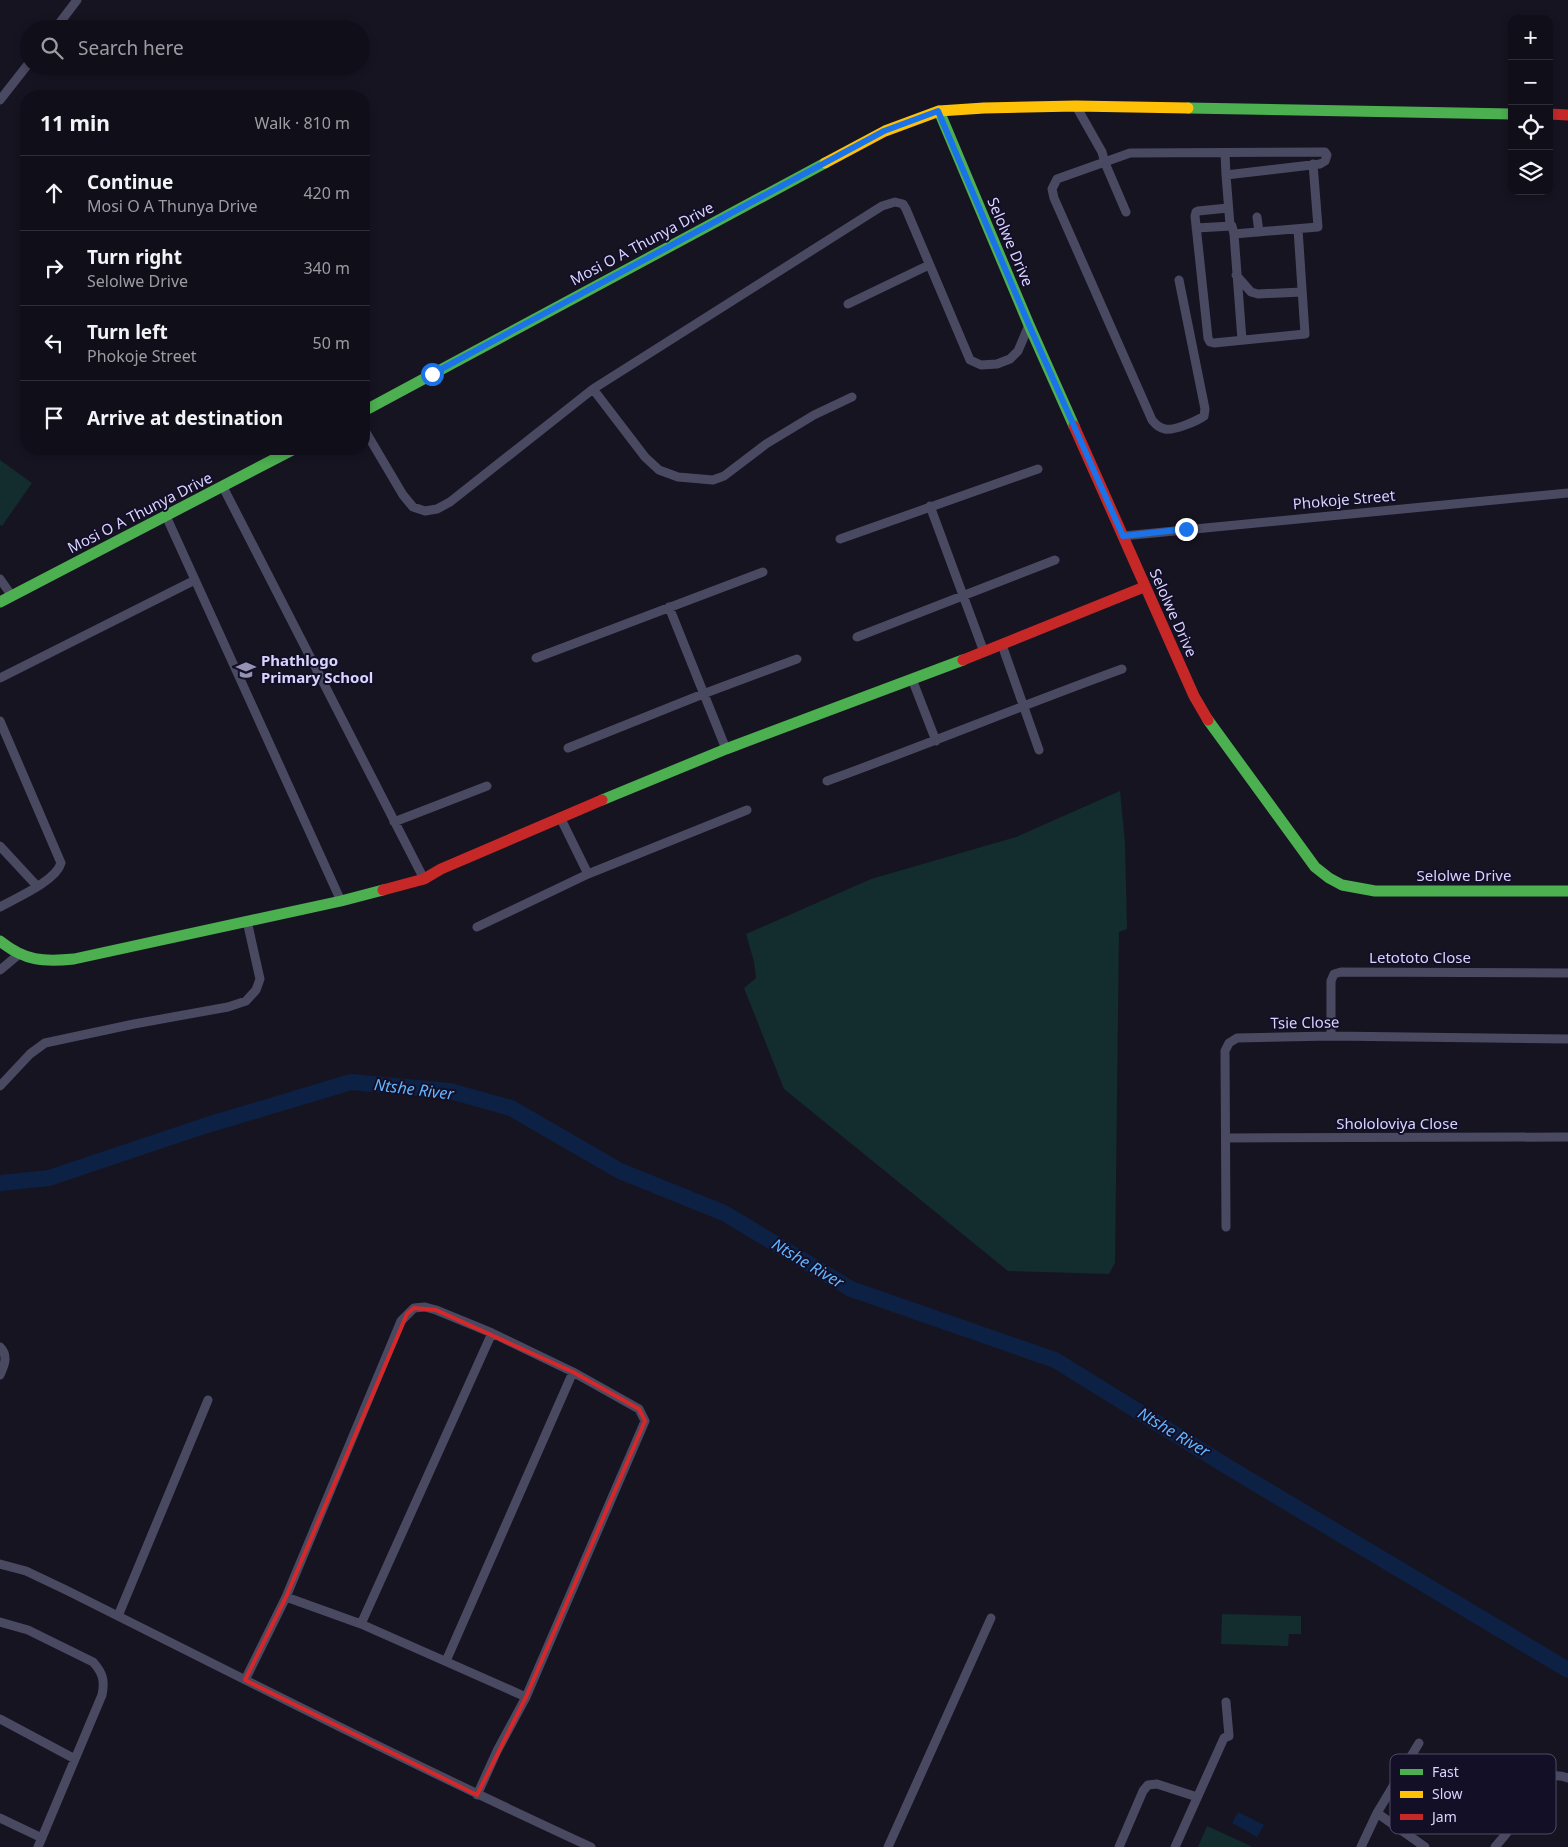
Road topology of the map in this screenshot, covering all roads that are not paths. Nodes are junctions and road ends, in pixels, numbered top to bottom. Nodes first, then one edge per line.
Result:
1 (77, 0) edge
2 (62, 20) edge
3 (20, 74) edge
4 (0, 100) edge
5 (1076, 106) junction
6 (938, 111) junction
7 (1508, 114) edge
8 (1553, 114) edge
9 (1568, 115) edge
10 (1274, 153) junction
11 (1224, 154) junction
12 (1105, 163) junction
13 (1313, 164) junction
14 (1276, 169) junction
15 (1226, 174) junction
16 (1228, 208) junction
17 (1126, 212) dead end
18 (1257, 217) dead end
19 (1196, 228) junction
20 (1298, 229) junction
21 (1232, 230) junction
22 (1259, 232) junction
23 (929, 265) junction
24 (1236, 275) junction
25 (1179, 280) dead end
26 (1302, 292) junction
27 (848, 304) dead end
28 (1029, 325) junction
29 (1242, 340) junction
30 (593, 389) junction
31 (852, 397) dead end
32 (370, 408) edge
33 (370, 439) edge
34 (283, 455) edge
35 (1038, 469) dead end
36 (224, 487) junction
37 (1568, 493) edge
38 (930, 506) junction
39 (166, 516) junction
40 (1123, 536) junction
41 (840, 539) dead end
42 (1055, 560) dead end
43 (763, 572) dead end
44 (0, 579) edge
45 (195, 580) junction
46 (1144, 587) junction
47 (12, 596) junction
48 (962, 596) junction
49 (0, 602) edge
50 (669, 607) junction
51 (857, 636) dead end
52 (1002, 645) junction
53 (984, 652) junction
54 (536, 658) dead end
55 (796, 659) dead end
56 (1122, 670) dead end
57 (0, 678) edge
58 (912, 679) junction
59 (703, 694) junction
60 (1023, 705) junction
61 (0, 721) edge
62 (936, 741) junction
63 (568, 748) dead end
64 (726, 750) junction
65 (1039, 750) dead end
66 (828, 782) dead end
67 (487, 786) dead end
68 (747, 810) dead end
69 (560, 817) junction
70 (394, 822) junction
71 (0, 846) edge
72 (588, 874) junction
73 (424, 879) junction
74 (37, 886) junction
75 (1568, 891) edge
76 (341, 901) junction
77 (0, 907) edge
78 (247, 921) junction
79 (477, 927) dead end
80 (0, 941) edge
81 (18, 955) junction
82 (0, 970) edge
83 (1568, 972) edge
84 (1331, 1036) junction
85 (1568, 1039) edge
86 (0, 1086) edge
87 (1568, 1137) edge
88 (1226, 1138) junction
89 (1226, 1227) dead end
90 (492, 1333) junction
91 (0, 1347) edge
92 (573, 1372) junction
93 (0, 1375) edge
94 (208, 1400) dead end
95 (0, 1564) edge
96 (286, 1597) junction
97 (118, 1616) junction
98 (991, 1618) dead end
99 (0, 1622) edge
100 (361, 1624) junction
101 (446, 1661) junction
102 (245, 1680) junction
103 (526, 1697) junction
104 (1226, 1702) dead end
105 (0, 1718) edge
106 (1419, 1743) dead end
107 (1412, 1754) edge
108 (75, 1760) junction
109 (1556, 1776) edge
110 (1568, 1778) edge
111 (1390, 1790) edge
112 (477, 1795) junction
113 (1197, 1797) junction
114 (1376, 1813) junction
115 (0, 1818) edge
116 (1390, 1823) edge
117 (1406, 1834) edge
118 (1505, 1834) edge
119 (42, 1838) junction
120 (38, 1847) edge
121 (591, 1847) edge
122 (888, 1847) edge
123 (1119, 1847) edge
124 (1175, 1847) edge
125 (1360, 1847) edge
126 (1425, 1847) edge
127 (1495, 1847) edge

1 - 2 street
3 - 4 street
5 - 6 street, Mosi O A Thunya Drive
5 - 7 street, Mosi O A Thunya Drive
5 - 12 street
6 - 28 street, Selolwe Drive
6 - 32 street, Mosi O A Thunya Drive
8 - 9 street
10 - 11 street
10 - 13 street
10 - 14 street
11 - 12 street
11 - 15 street
12 - 17 street
12 - 25 street
13 - 14 street
13 - 20 street
14 - 15 street
15 - 16 street
16 - 19 street
16 - 21 street
18 - 22 street
19 - 21 street
19 - 29 street
20 - 22 street
20 - 26 street
21 - 22 street
21 - 24 street
23 - 27 street
23 - 28 street
23 - 30 street
24 - 26 street
24 - 29 street
26 - 29 street
28 - 40 street, Selolwe Drive
30 - 31 street
30 - 33 street
34 - 36 street, Mosi O A Thunya Drive
35 - 38 street
36 - 39 street, Mosi O A Thunya Drive
36 - 70 street
37 - 40 street, Phokoje Street
38 - 41 street
38 - 48 street
39 - 45 street
39 - 47 street, Mosi O A Thunya Drive
40 - 46 street, Selolwe Drive
42 - 48 street
43 - 50 street
44 - 47 street
45 - 57 street
45 - 76 street
46 - 52 street
46 - 75 street, Selolwe Drive
47 - 49 street, Mosi O A Thunya Drive
48 - 51 street
48 - 53 street
50 - 54 street
50 - 59 street
52 - 53 street
52 - 60 street
53 - 58 street
55 - 59 street
56 - 60 street
58 - 62 street
58 - 64 street
59 - 63 street
59 - 64 street
60 - 62 street
60 - 65 street
61 - 74 street
62 - 66 street
64 - 69 street
67 - 70 street
68 - 72 street
69 - 72 street
69 - 73 street
70 - 73 street
71 - 74 street
72 - 79 street
73 - 76 street
74 - 77 street
76 - 78 street
78 - 81 street
78 - 86 street
80 - 81 street
81 - 82 street
83 - 84 street, Letototo Close
84 - 85 street, Tsie Close
84 - 88 street, Tsie Close
87 - 88 street, Shololoviya Close
88 - 89 street, Tsie Close
90 - 92 street
90 - 96 street
90 - 100 street
91 - 93 street
92 - 101 street
92 - 103 street
94 - 97 street
95 - 97 street
96 - 100 street
96 - 102 street
97 - 102 street
98 - 122 street
99 - 108 street
100 - 101 street
101 - 103 street
102 - 112 street
103 - 112 street
104 - 113 street
105 - 108 street
106 - 107 street
108 - 119 street
109 - 110 street
111 - 114 street
112 - 121 street
113 - 123 street
113 - 124 street
114 - 116 street
114 - 125 street
115 - 119 street
117 - 126 street
118 - 127 street
119 - 120 street

